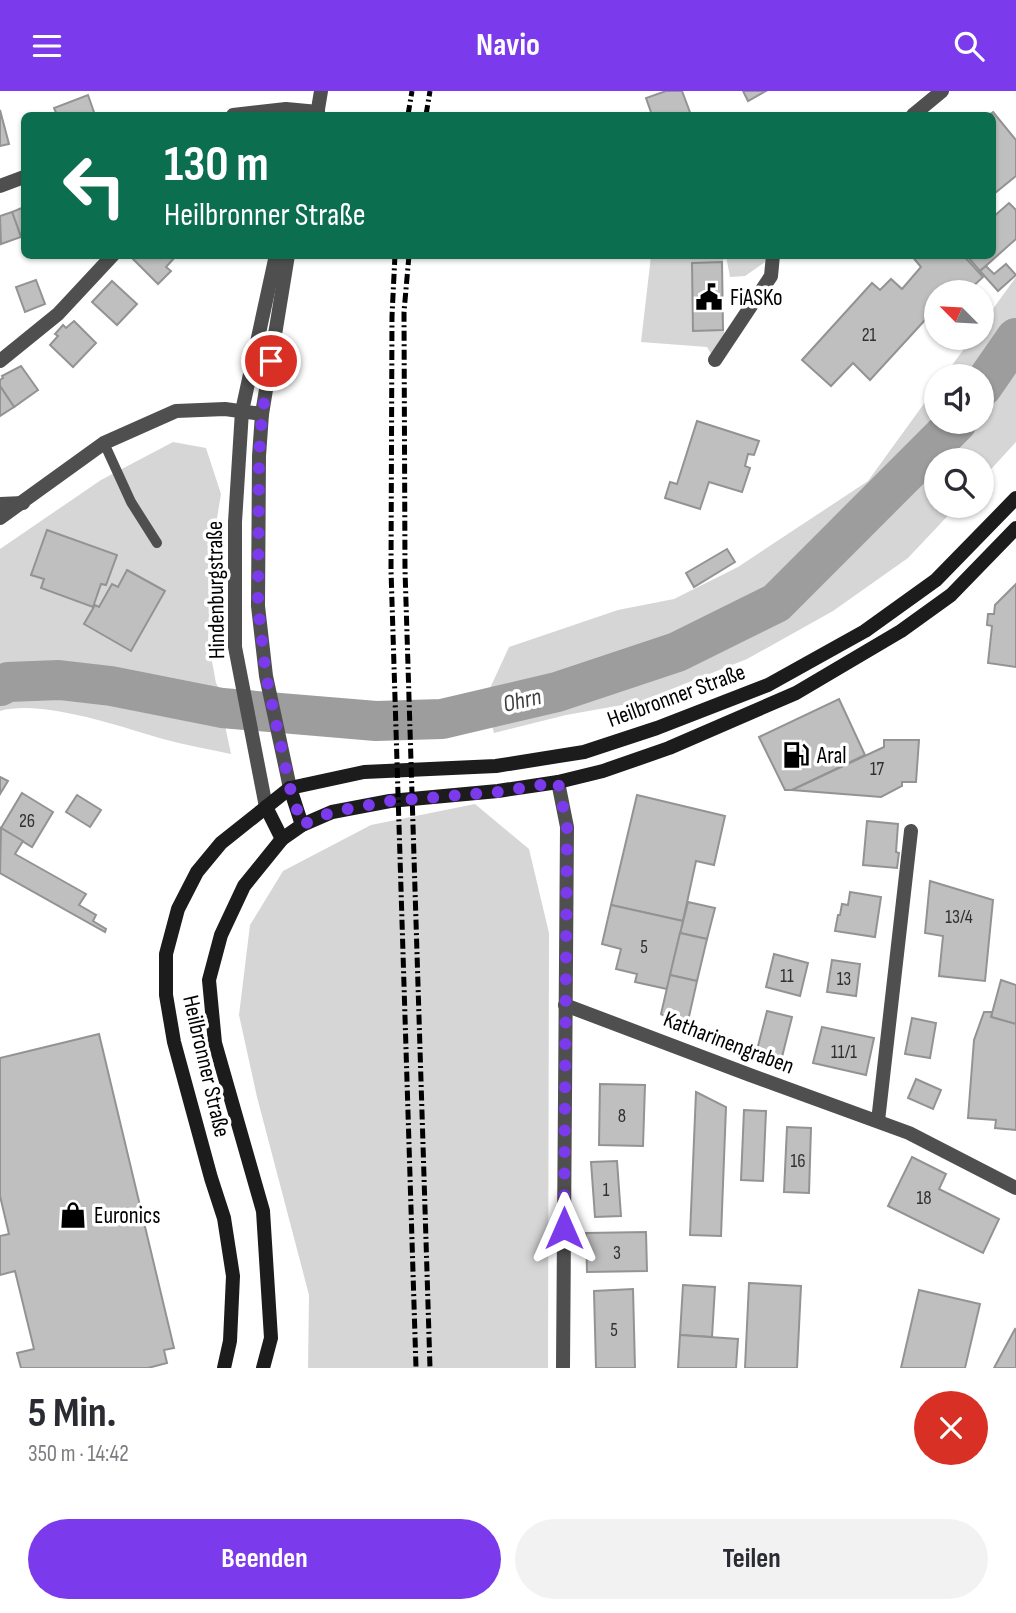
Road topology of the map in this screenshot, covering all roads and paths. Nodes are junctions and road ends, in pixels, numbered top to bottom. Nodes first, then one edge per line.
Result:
1 (321, 91) edge
2 (942, 91) edge
3 (260, 112) edge
4 (305, 112) edge
5 (317, 112) edge
6 (917, 112) edge
7 (21, 178) edge
8 (0, 186) edge
9 (109, 259) edge
10 (275, 259) edge
11 (287, 259) edge
12 (773, 259) edge
13 (715, 360) dead end
14 (0, 361) edge
15 (242, 411) junction
16 (262, 414) junction
17 (104, 443) junction
18 (1016, 498) edge
19 (23, 503) junction
20 (0, 504) edge
21 (0, 518) edge
22 (1016, 528) edge
23 (157, 543) dead end
24 (558, 782) junction
25 (290, 788) junction
26 (266, 807) junction
27 (302, 825) junction
28 (911, 831) dead end
29 (282, 839) junction
30 (565, 1005) junction
31 (878, 1121) junction
32 (1016, 1188) edge
33 (224, 1368) edge
34 (263, 1368) edge
35 (563, 1368) edge

1 - 5 street
2 - 6 street
3 - 4 street
7 - 8 street
9 - 14 street
10 - 15 street, Hindenburgstraße
11 - 16 street, Hindenburgstraße
12 - 13 street
15 - 16 street
15 - 17 street
15 - 26 street, Hindenburgstraße
16 - 25 street, Hindenburgstraße
17 - 19 street
17 - 23 lane
18 - 25 main road, Heilbronner Straße
19 - 20 street
19 - 21 street
22 - 24 main road, Heilbronner Straße
24 - 27 main road, Heilbronner Straße
24 - 30 street
25 - 26 main road, Heilbronner Straße
25 - 27 main road
26 - 29 main road
26 - 33 main road, Heilbronner Straße
27 - 29 main road, Heilbronner Straße
28 - 31 street
29 - 34 main road, Heilbronner Straße
30 - 31 street, Katharinengraben
30 - 35 street
31 - 32 street, Katharinengraben

